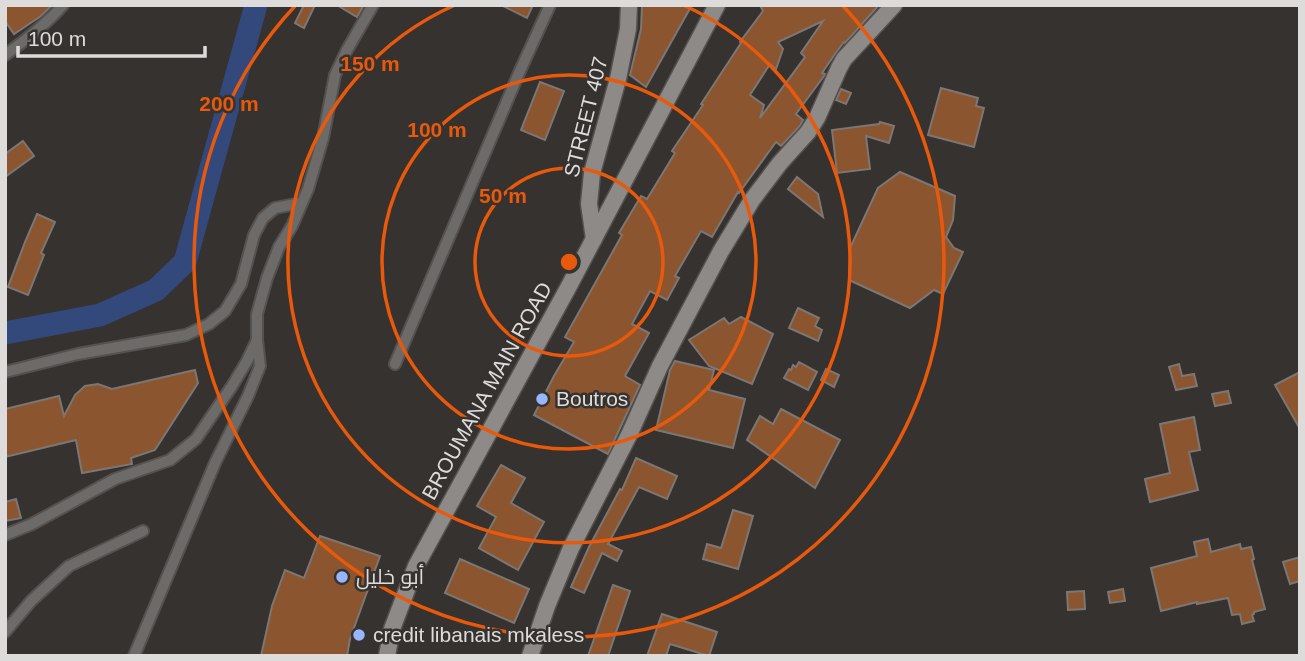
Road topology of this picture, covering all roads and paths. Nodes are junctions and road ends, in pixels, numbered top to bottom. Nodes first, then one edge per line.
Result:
1 (63, 5) edge
2 (373, 5) edge
3 (550, 5) edge
4 (629, 5) edge
5 (717, 5) edge
6 (894, 5) edge
7 (5, 55) edge
8 (302, 203) junction
9 (594, 239) junction
10 (257, 340) junction
11 (395, 364) dead end
12 (5, 372) edge
13 (143, 531) dead end
14 (5, 535) edge
15 (5, 632) edge
16 (134, 656) edge
17 (387, 656) edge
18 (530, 656) edge

1 - 7 street
2 - 8 street
3 - 11 street
4 - 9 street, STREET 407
5 - 9 street, BROUMANA MAIN ROAD
6 - 18 street
8 - 10 street
8 - 12 street
9 - 17 street, BROUMANA MAIN ROAD
10 - 14 street
10 - 16 street
13 - 15 street

